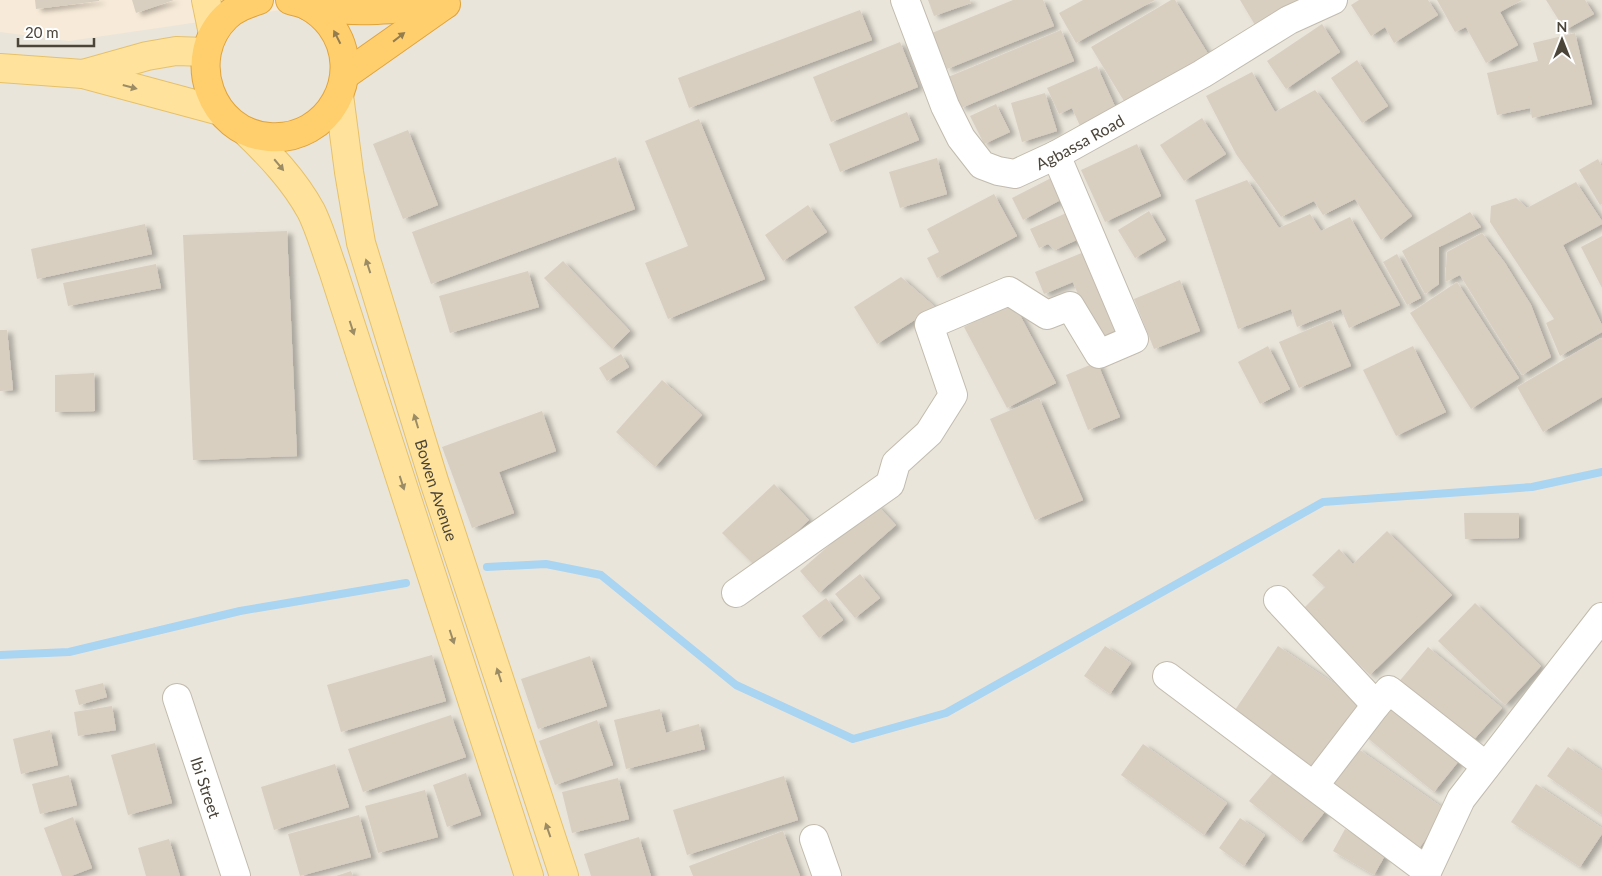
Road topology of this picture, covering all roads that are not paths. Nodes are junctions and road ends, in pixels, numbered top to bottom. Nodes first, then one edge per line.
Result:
1 (206, 0) edge
2 (259, 0) edge
3 (905, 0) edge
4 (1333, 0) edge
5 (451, 2) edge
6 (299, 3) edge
7 (210, 43) junction
8 (0, 68) edge
9 (83, 74) junction
10 (342, 85) junction
11 (220, 111) junction
12 (244, 131) junction
13 (1056, 155) junction
14 (736, 593) dead end
15 (1278, 600) dead end
16 (1602, 617) edge
17 (1167, 676) dead end
18 (177, 698) dead end
19 (1376, 704) junction
20 (1486, 766) junction
21 (1314, 786) junction
22 (814, 839) dead end
23 (1426, 873) edge
24 (236, 876) edge
25 (530, 876) edge
26 (564, 876) edge
27 (827, 876) edge

1 - 7 main road
2 - 7 highway
3 - 13 street, Agbassa Road
4 - 13 street, Agbassa Road
5 - 6 highway
10 -> 5 highway
10 -> 6 highway
7 - 9 main road
7 - 11 highway
8 - 9 main road
9 -> 11 main road
10 - 12 highway
26 -> 10 main road, Bowen Avenue
11 - 12 highway
12 -> 25 main road, Bowen Avenue
13 - 14 street
15 - 19 street
16 - 20 street
17 - 21 street
18 - 24 street, Ibi Street
19 - 20 street
19 - 21 street
20 - 23 street
21 - 23 street
22 - 27 street

